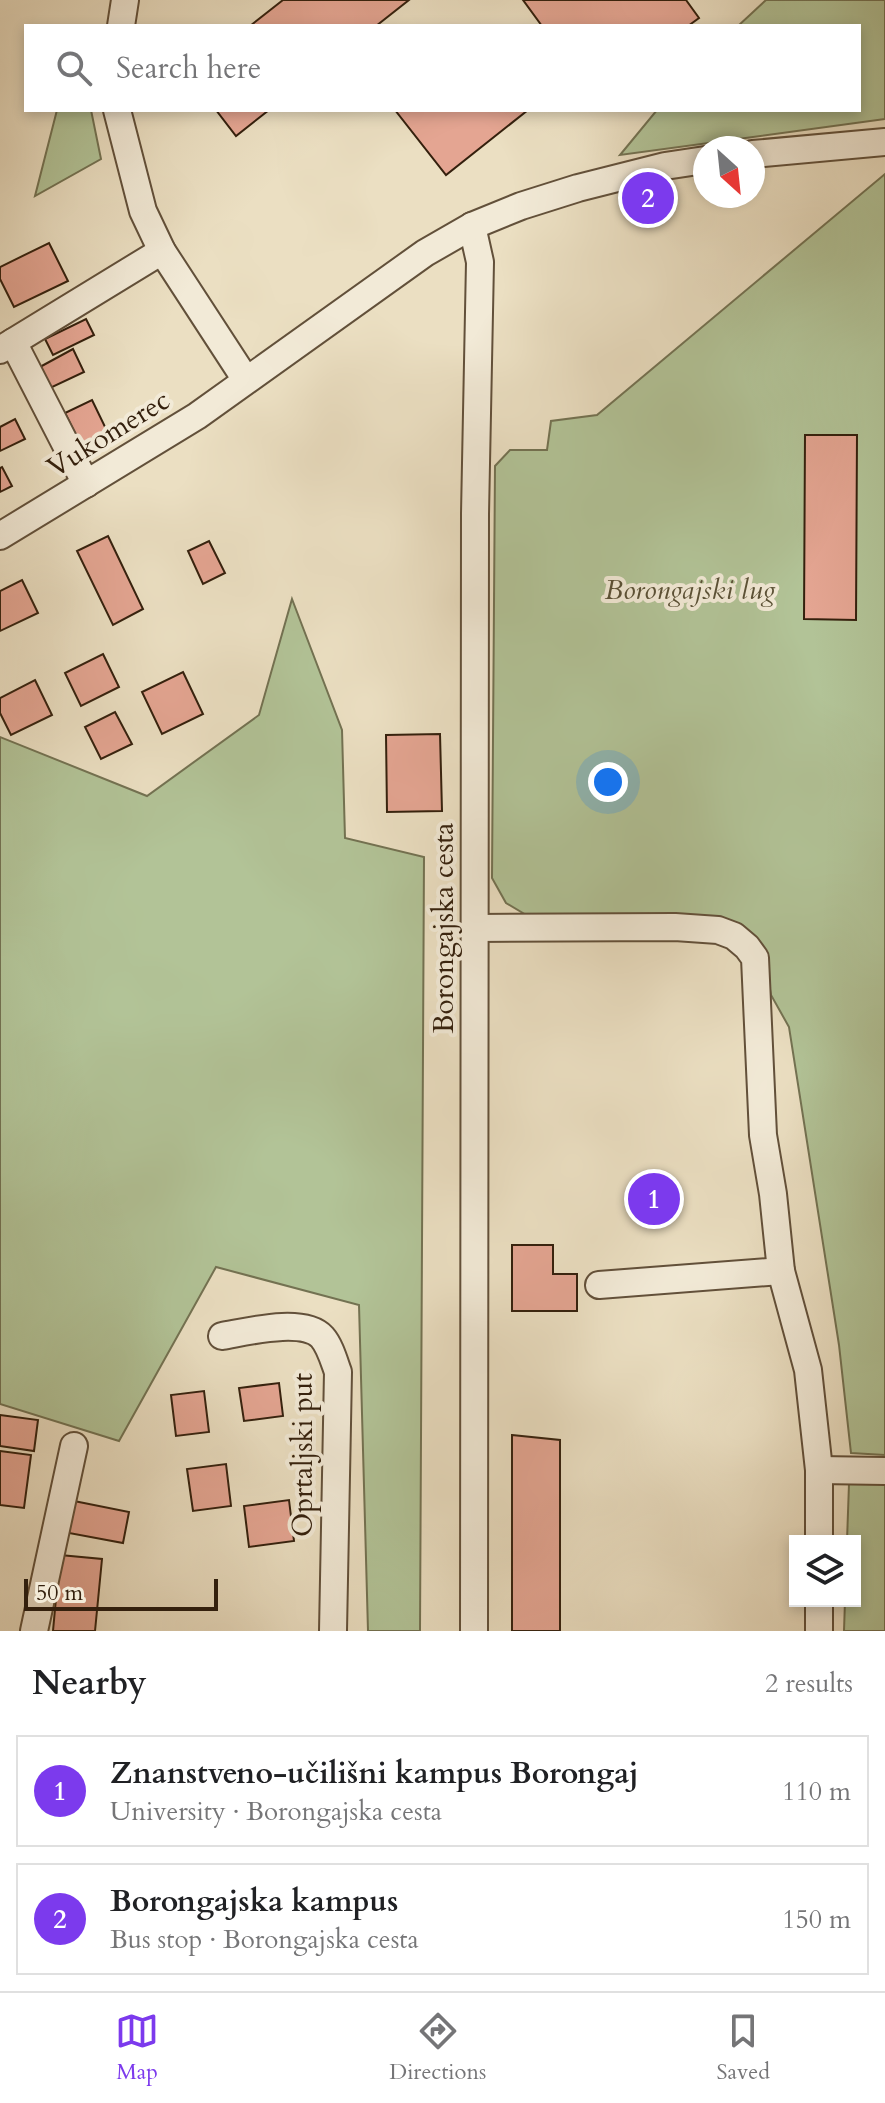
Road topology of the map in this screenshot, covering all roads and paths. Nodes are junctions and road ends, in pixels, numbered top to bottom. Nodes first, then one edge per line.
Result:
1 (125, 0) edge
2 (121, 24) edge
3 (118, 112) edge
4 (885, 142) edge
5 (765, 153) edge
6 (693, 162) edge
7 (472, 226) junction
8 (162, 251) junction
9 (7, 346) edge
10 (246, 380) junction
11 (86, 484) junction
12 (0, 536) edge
13 (475, 928) junction
14 (781, 1271) junction
15 (599, 1285) dead end
16 (222, 1336) dead end
17 (74, 1446) dead end
18 (819, 1470) junction
19 (885, 1471) edge
20 (819, 1535) edge
21 (819, 1607) edge
22 (34, 1631) edge
23 (333, 1631) edge
24 (474, 1631) edge
25 (819, 1631) edge

1 - 2 street
3 - 8 street
4 - 5 street
6 - 7 street
7 - 10 street
7 - 13 street, Borongajska cesta
8 - 9 street
8 - 10 street
9 - 11 street
10 - 11 street, Vukomerec
11 - 12 street, Vukomerec
13 - 14 street
13 - 24 street, Borongajska cesta
14 - 15 street
14 - 18 street
16 - 23 street, Oprtaljski put
17 - 22 street
18 - 19 street
18 - 20 street
21 - 25 street

